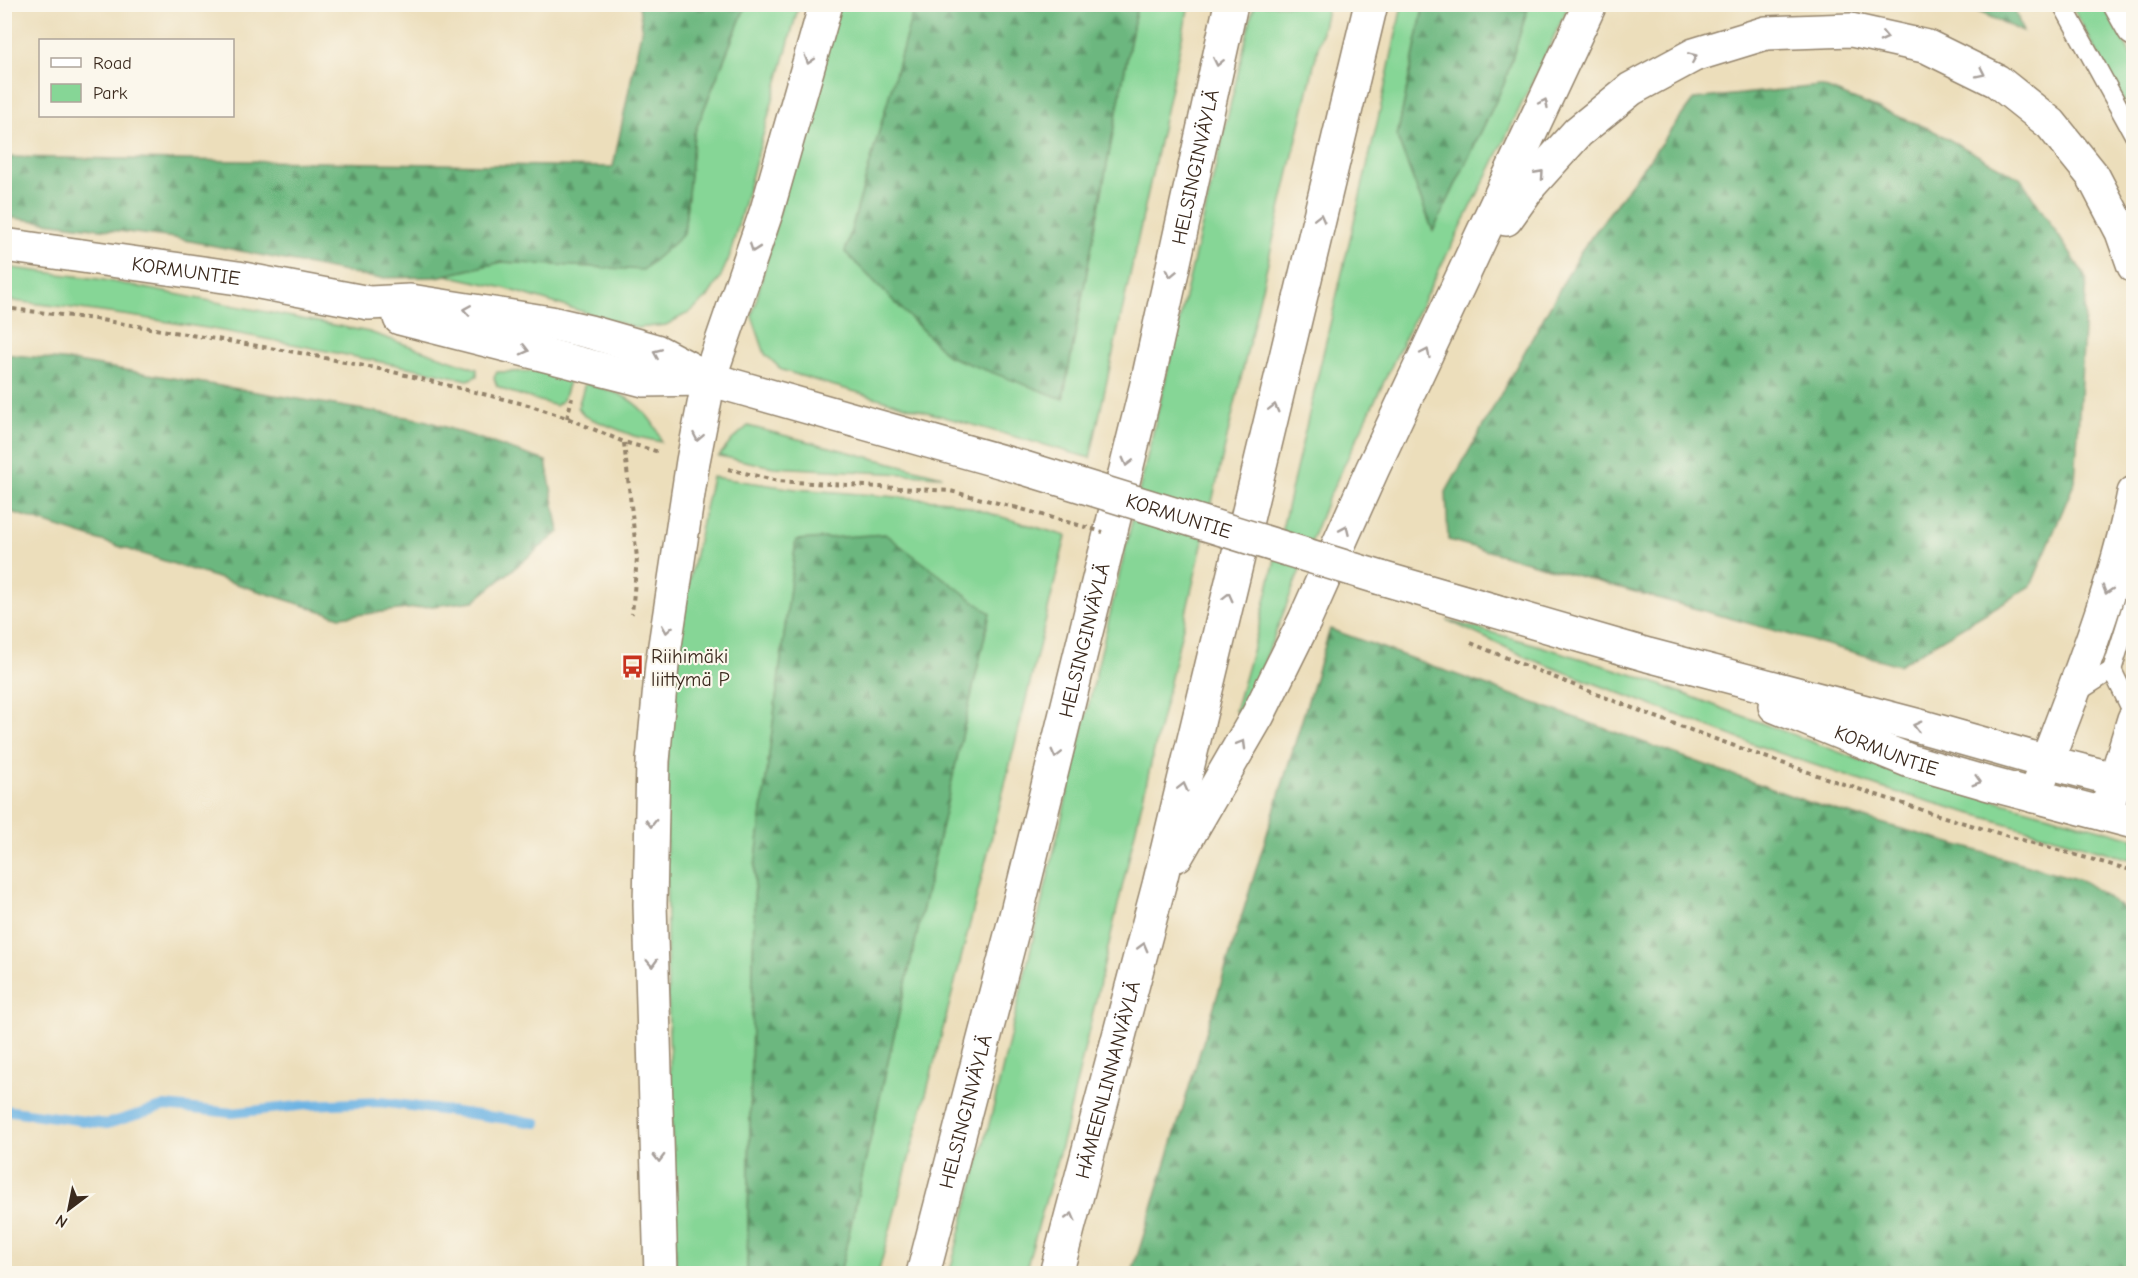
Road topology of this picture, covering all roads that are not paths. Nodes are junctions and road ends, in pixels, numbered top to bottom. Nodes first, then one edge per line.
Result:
1 (826, 4) edge
2 (1231, 4) edge
3 (1371, 4) edge
4 (1590, 4) edge
5 (2061, 4) edge
6 (2120, 4) edge
7 (2133, 29) edge
8 (2133, 135) edge
9 (4, 245) edge
10 (2133, 266) edge
11 (1456, 289) junction
12 (709, 379) junction
13 (2133, 493) edge
14 (2133, 599) edge
15 (1648, 655) junction
16 (2112, 670) junction
17 (2071, 696) junction
18 (2133, 717) edge
19 (2047, 762) junction
20 (2124, 781) edge
21 (2034, 796) junction
22 (2119, 818) edge
23 (1159, 885) junction
24 (662, 1274) edge
25 (923, 1274) edge
26 (1056, 1274) edge

1 -> 12 main road
2 -> 25 main road, HELSINGINVÄYLÄ
23 -> 3 main road
11 -> 4 main road
5 - 8 lane
6 - 7 main road
9 - 12 main road, KORMUNTIE
11 -> 10 main road
23 -> 11 main road
12 - 15 main road, KORMUNTIE, bridge
12 -> 24 main road
13 -> 17 main road
14 - 16 lane
19 -> 15 main road, KORMUNTIE
15 -> 21 main road, KORMUNTIE
16 - 17 lane
16 - 18 lane
17 - 19 main road
18 - 20 main road
19 - 20 main road, KORMUNTIE
19 - 21 main road
20 - 22 main road
21 - 22 main road, KORMUNTIE
26 -> 23 main road, HÄMEENLINNANVÄYLÄ

